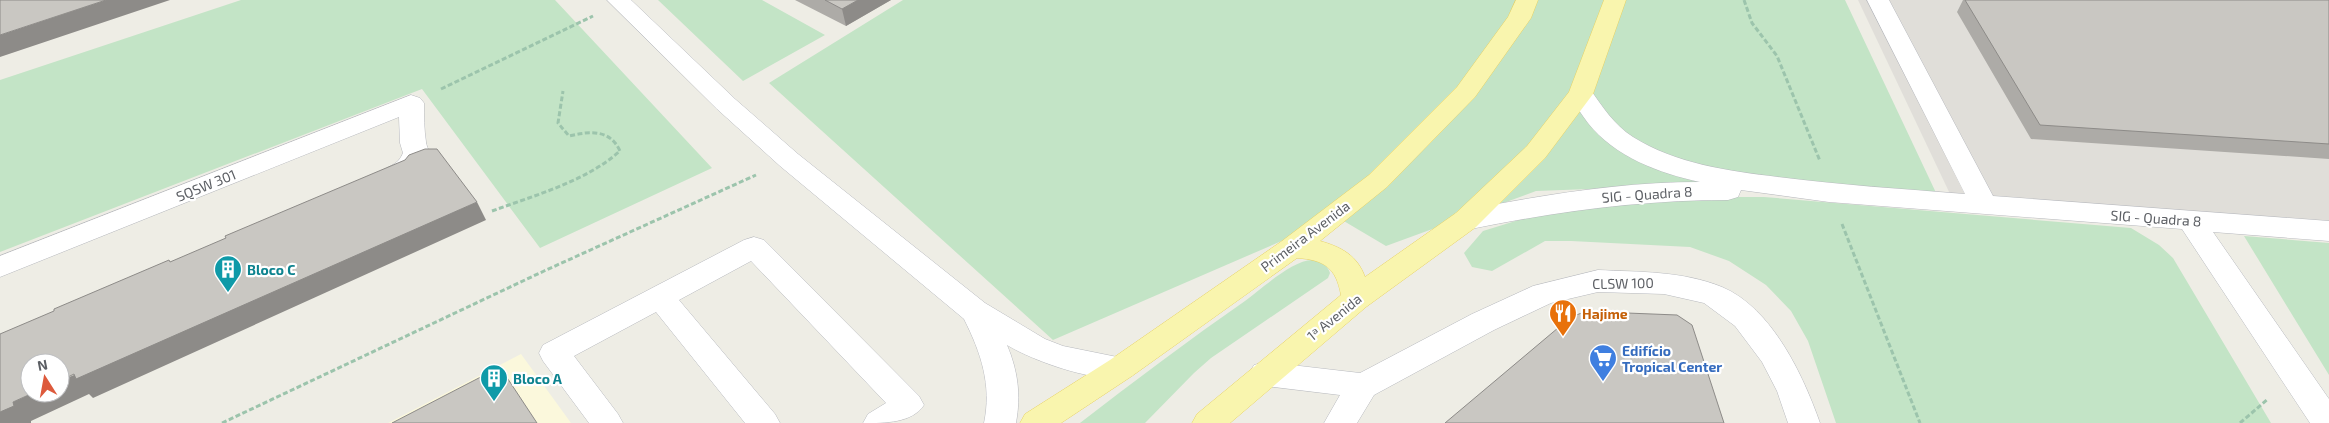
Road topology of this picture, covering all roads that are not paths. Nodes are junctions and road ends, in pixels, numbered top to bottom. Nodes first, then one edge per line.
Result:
1 (1527, 0) edge
2 (1615, 0) edge
3 (1878, 0) edge
4 (619, 1) edge
5 (1581, 94) junction
6 (368, 186) edge
7 (1829, 192) junction
8 (1984, 205) junction
9 (1466, 220) junction
10 (2191, 221) junction
11 (2329, 231) edge
12 (1292, 248) junction
13 (0, 267) edge
14 (660, 298) junction
15 (1356, 298) junction
16 (974, 311) junction
17 (1121, 368) junction
18 (1265, 374) junction
19 (1363, 386) junction
20 (607, 423) edge
21 (764, 423) edge
22 (880, 423) edge
23 (1000, 423) edge
24 (1036, 423) edge
25 (1208, 423) edge
26 (1340, 423) edge
27 (1804, 423) edge
28 (2328, 423) edge

1 - 12 main road, Primeira Avenida
2 - 5 main road
3 - 8 street
4 - 16 street
5 - 7 street, SIG - Quadra 8
5 - 9 main road
6 - 13 street, SQSW 301
7 - 8 street, SIG - Quadra 8
7 - 9 street, SIG - Quadra 8
8 - 10 street, SIG - Quadra 8
9 - 15 main road, 1ª Avenida
10 - 11 street, SIG - Quadra 8
10 - 28 street
12 - 15 main road
12 - 17 main road, Primeira Avenida
14 - 20 street
14 - 21 street
14 - 22 street
15 - 18 main road, 1ª Avenida
16 - 17 street
16 - 23 street
17 - 24 main road, Primeira Avenida
18 - 19 street
18 - 25 main road, 1ª Avenida
19 - 26 street
19 - 27 street, CLSW 100

